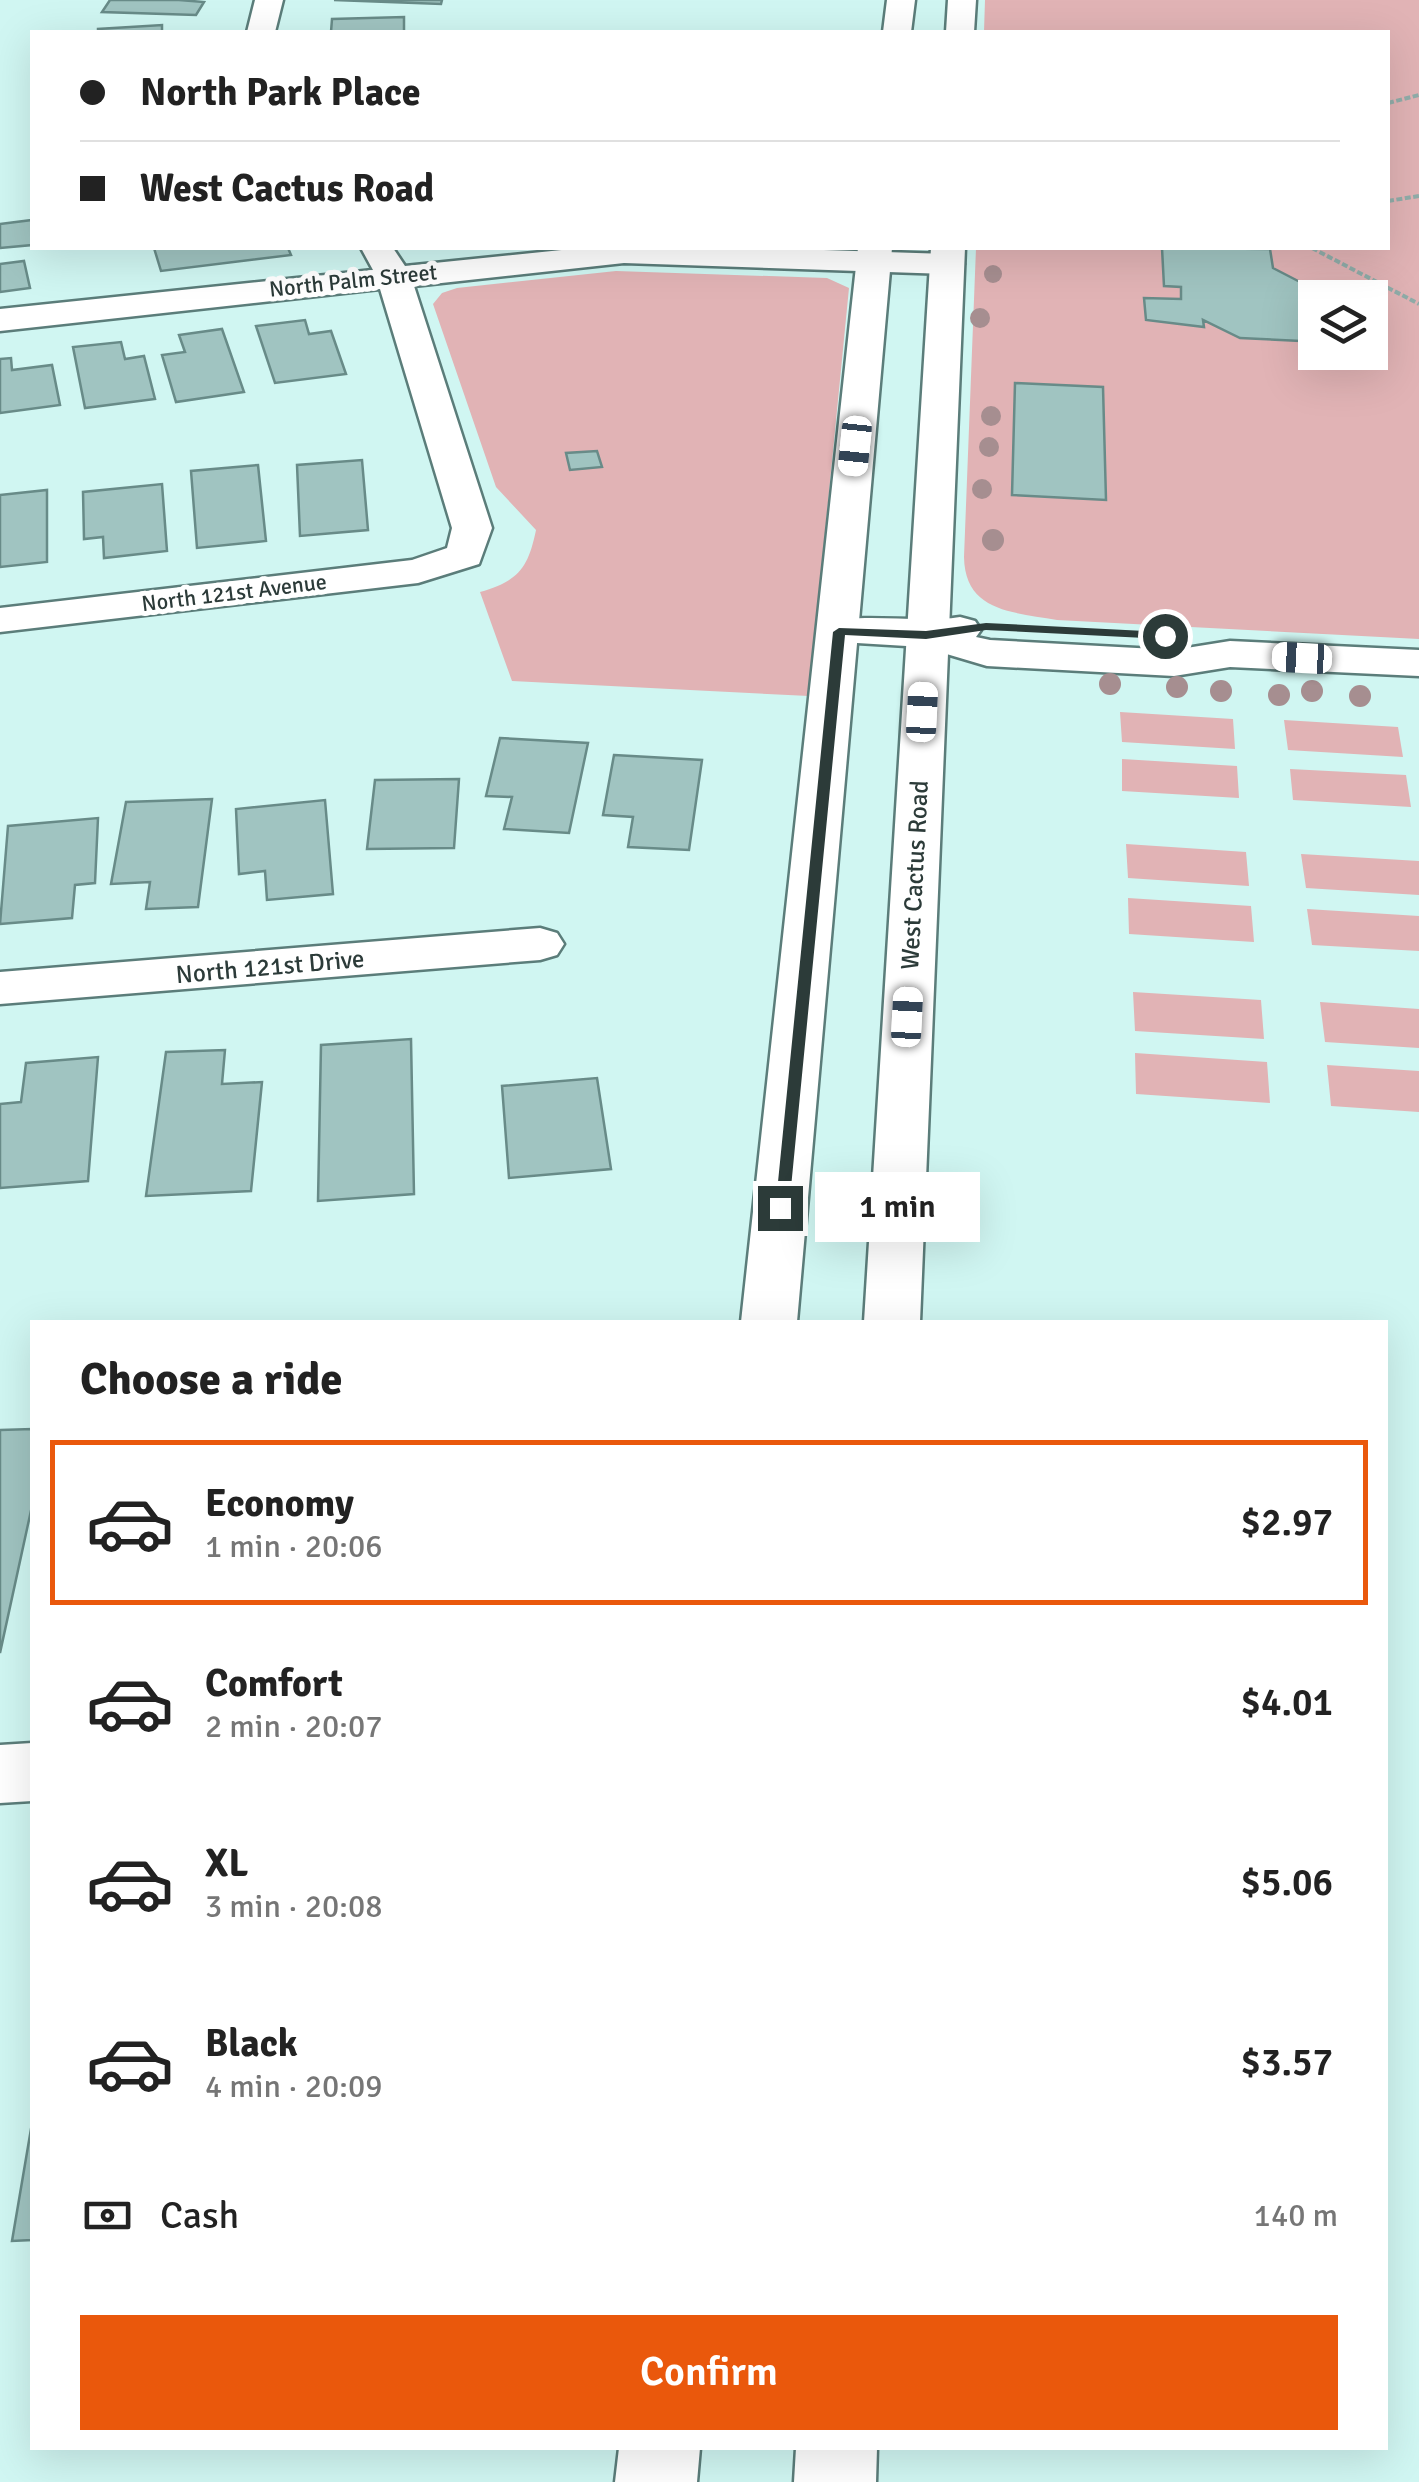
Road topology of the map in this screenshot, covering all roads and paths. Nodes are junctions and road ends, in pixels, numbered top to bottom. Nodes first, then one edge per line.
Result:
1 (269, 0) edge
2 (901, 0) edge
3 (962, 0) edge
4 (262, 30) edge
5 (898, 30) edge
6 (960, 30) edge
7 (1419, 96) edge
8 (1390, 103) edge
9 (1419, 196) edge
10 (1390, 201) edge
11 (1316, 250) edge
12 (874, 254) edge
13 (947, 256) edge
14 (385, 261) edge
15 (1419, 304) edge
16 (0, 320) edge
17 (0, 620) edge
18 (839, 632) junction
19 (926, 635) junction
20 (1419, 662) edge
21 (540, 944) dead end
22 (0, 988) edge
23 (769, 1320) edge
24 (892, 1320) edge
25 (30, 1772) edge
26 (0, 1774) edge
27 (660, 2450) edge
28 (837, 2450) edge
29 (656, 2482) edge
30 (835, 2482) edge

1 - 4 street
2 - 5 street
3 - 6 street
7 - 8 path
9 - 10 path
11 - 15 path
12 - 13 street, North Palm Street
12 - 14 street, North Palm Street
12 - 18 street
13 - 19 street, West Cactus Road
14 - 16 street, North Palm Street
14 - 17 street, North 121st Avenue
18 - 19 street
18 - 23 street
19 - 20 street
19 - 24 street, West Cactus Road
21 - 22 street, North 121st Drive
25 - 26 street
27 - 29 street
28 - 30 street

